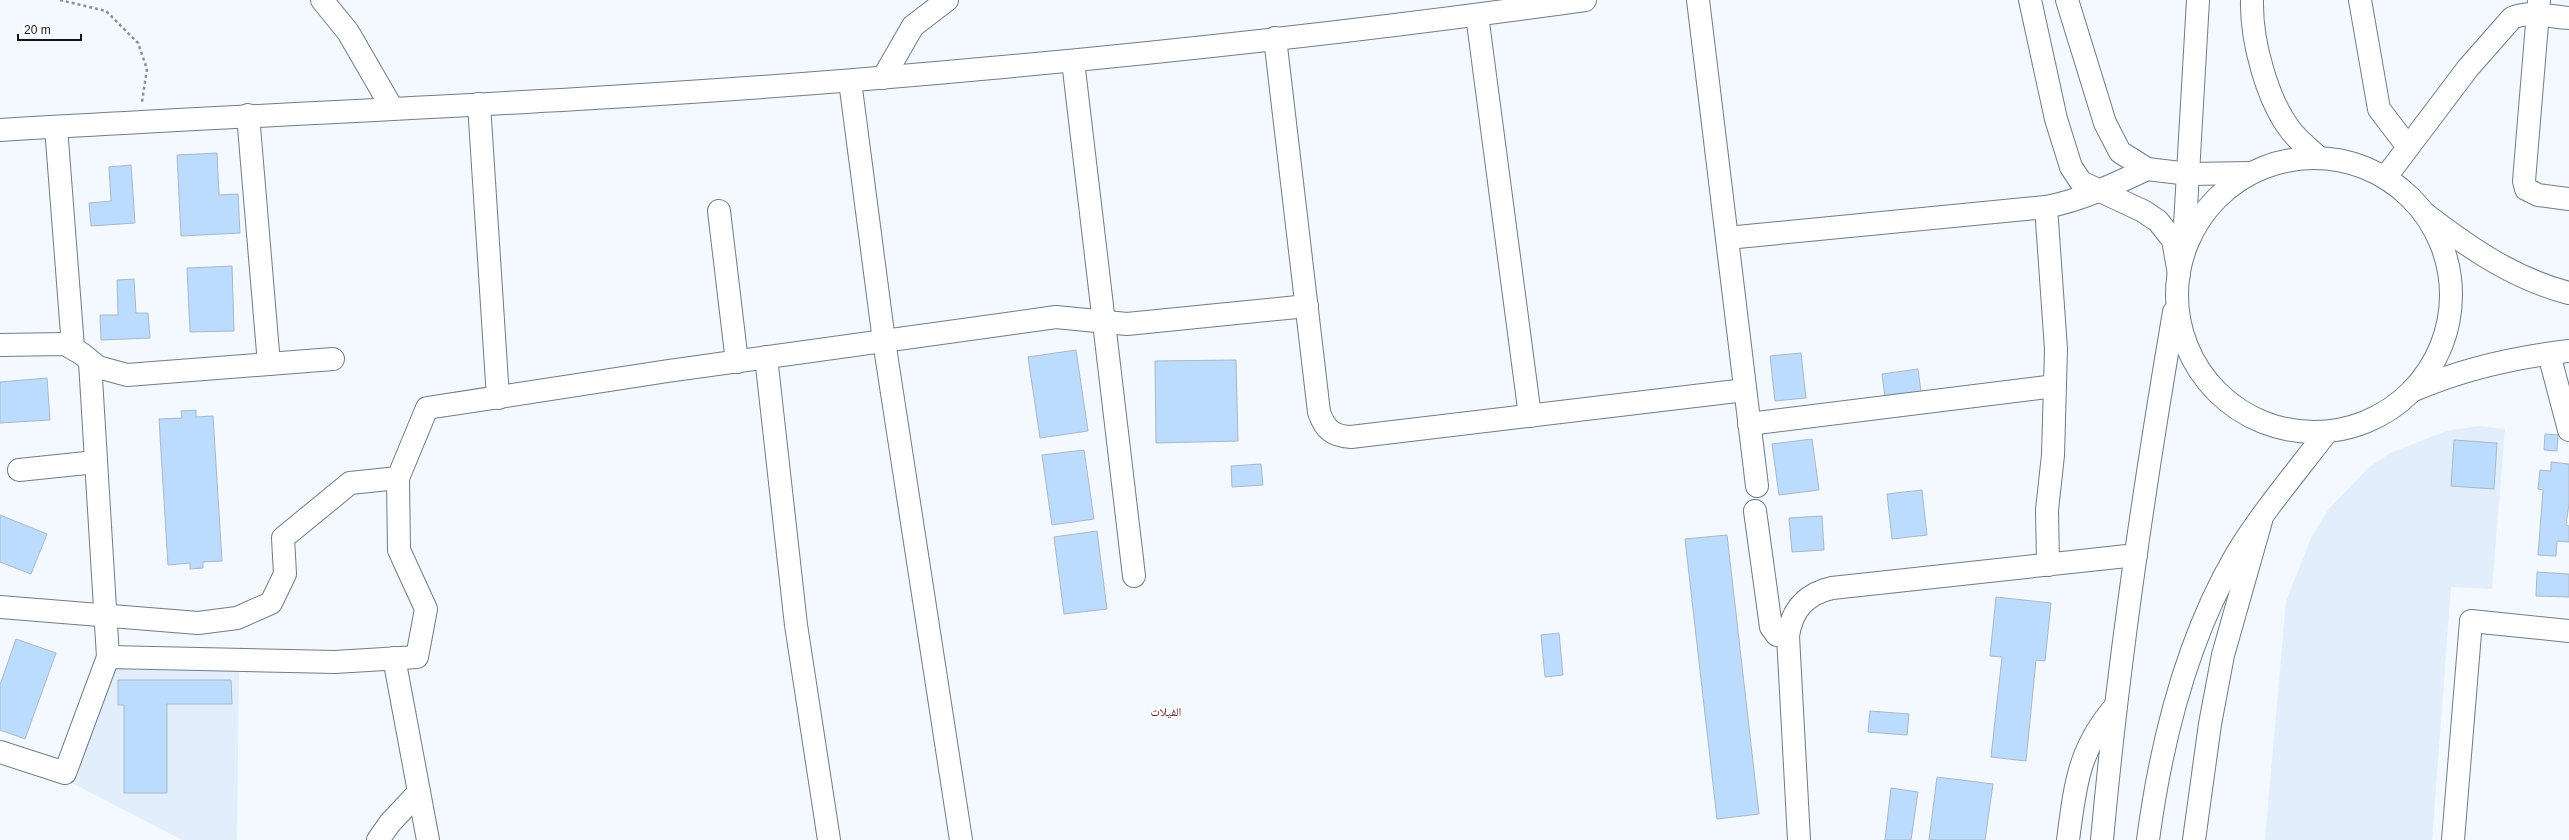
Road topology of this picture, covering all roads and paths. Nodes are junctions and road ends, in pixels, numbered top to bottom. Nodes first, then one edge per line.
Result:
1 (60, 0) edge
2 (322, 0) edge
3 (947, 0) edge
4 (1584, 0) edge
5 (1698, 0) edge
6 (2030, 0) edge
7 (2067, 0) edge
8 (2198, 0) edge
9 (2252, 0) edge
10 (2360, 0) edge
11 (2538, 8) edge
12 (1476, 15) junction
13 (2569, 18) edge
14 (1275, 38) junction
15 (1073, 62) junction
16 (883, 78) junction
17 (850, 81) junction
18 (479, 104) junction
19 (392, 108) junction
20 (248, 115) junction
21 (139, 122) junction
22 (56, 127) junction
23 (0, 130) edge
24 (2408, 147) junction
25 (2319, 158) junction
26 (2147, 169) junction
27 (2251, 173) junction
28 (2189, 174) junction
29 (2385, 178) junction
30 (2099, 192) junction
31 (2569, 199) edge
32 (2046, 207) junction
33 (719, 211) dead end
34 (2424, 213) junction
35 (1727, 238) junction
36 (2180, 274) junction
37 (2569, 292) edge
38 (1307, 306) junction
39 (1104, 322) junction
40 (884, 341) junction
41 (0, 345) edge
42 (73, 347) junction
43 (2559, 352) edge
44 (766, 357) junction
45 (333, 359) dead end
46 (90, 362) junction
47 (737, 362) junction
48 (269, 364) junction
49 (2055, 386) junction
50 (1745, 390) junction
51 (2414, 390) junction
52 (498, 398) junction
53 (1530, 416) junction
54 (1749, 424) junction
55 (2569, 430) edge
56 (2326, 433) junction
57 (96, 462) junction
58 (19, 470) dead end
59 (398, 478) junction
60 (1757, 486) dead end
61 (1755, 511) dead end
62 (2261, 520) junction
63 (2136, 555) junction
64 (2048, 565) junction
65 (1134, 576) dead end
66 (0, 607) edge
67 (104, 616) junction
68 (2569, 631) edge
69 (1788, 636) junction
70 (108, 657) junction
71 (394, 658) junction
72 (2114, 708) junction
73 (0, 752) edge
74 (419, 792) junction
75 (378, 840) edge
76 (428, 840) edge
77 (829, 840) edge
78 (961, 840) edge
79 (1799, 840) edge
80 (2068, 840) edge
81 (2102, 840) edge
82 (2148, 840) edge
83 (2194, 840) edge
84 (2454, 840) edge

1 - 21 path
2 - 19 street
3 - 16 street
4 - 12 street
5 - 35 street
6 - 30 street
7 - 26 street
8 - 28 street
9 - 25 street
10 - 24 street
11 - 13 street
11 - 24 street
11 - 31 street
12 - 14 street
12 - 53 street
14 - 15 street
14 - 38 street
15 - 16 street
15 - 39 street
16 - 17 street
17 - 18 street
17 - 40 street
18 - 19 street
18 - 52 street
19 - 20 street
20 - 21 street
20 - 48 street
21 - 22 street
22 - 23 street
22 - 42 street
24 - 29 street
25 - 27 street
25 - 29 street
26 - 28 street
26 - 30 street
27 - 28 street
27 - 36 street
28 - 36 street
29 - 34 street
30 - 32 street
30 - 36 street
32 - 35 street
32 - 49 street
33 - 47 street
34 - 37 street
34 - 51 street
35 - 50 street
36 - 56 street
36 - 63 street
38 - 39 street
38 - 53 street
39 - 40 street
39 - 65 street
40 - 44 street
40 - 78 street
41 - 42 street
42 - 46 street
43 - 51 street
43 - 55 street
44 - 47 street
44 - 77 street
45 - 48 street
46 - 48 street
46 - 57 street
47 - 52 street
49 - 54 street
49 - 64 street
50 - 53 street
50 - 54 street
51 - 56 street
52 - 59 street
54 - 60 street
56 - 62 street
57 - 58 street
57 - 67 street
59 - 67 street
59 - 71 street
61 - 69 street
62 - 82 street
62 - 83 street
63 - 64 street
63 - 72 street
64 - 69 street
66 - 67 street
67 - 70 street
68 - 84 street
69 - 79 street
70 - 71 street
70 - 73 street
71 - 74 street
72 - 80 street
72 - 81 street
74 - 75 street
74 - 76 street

